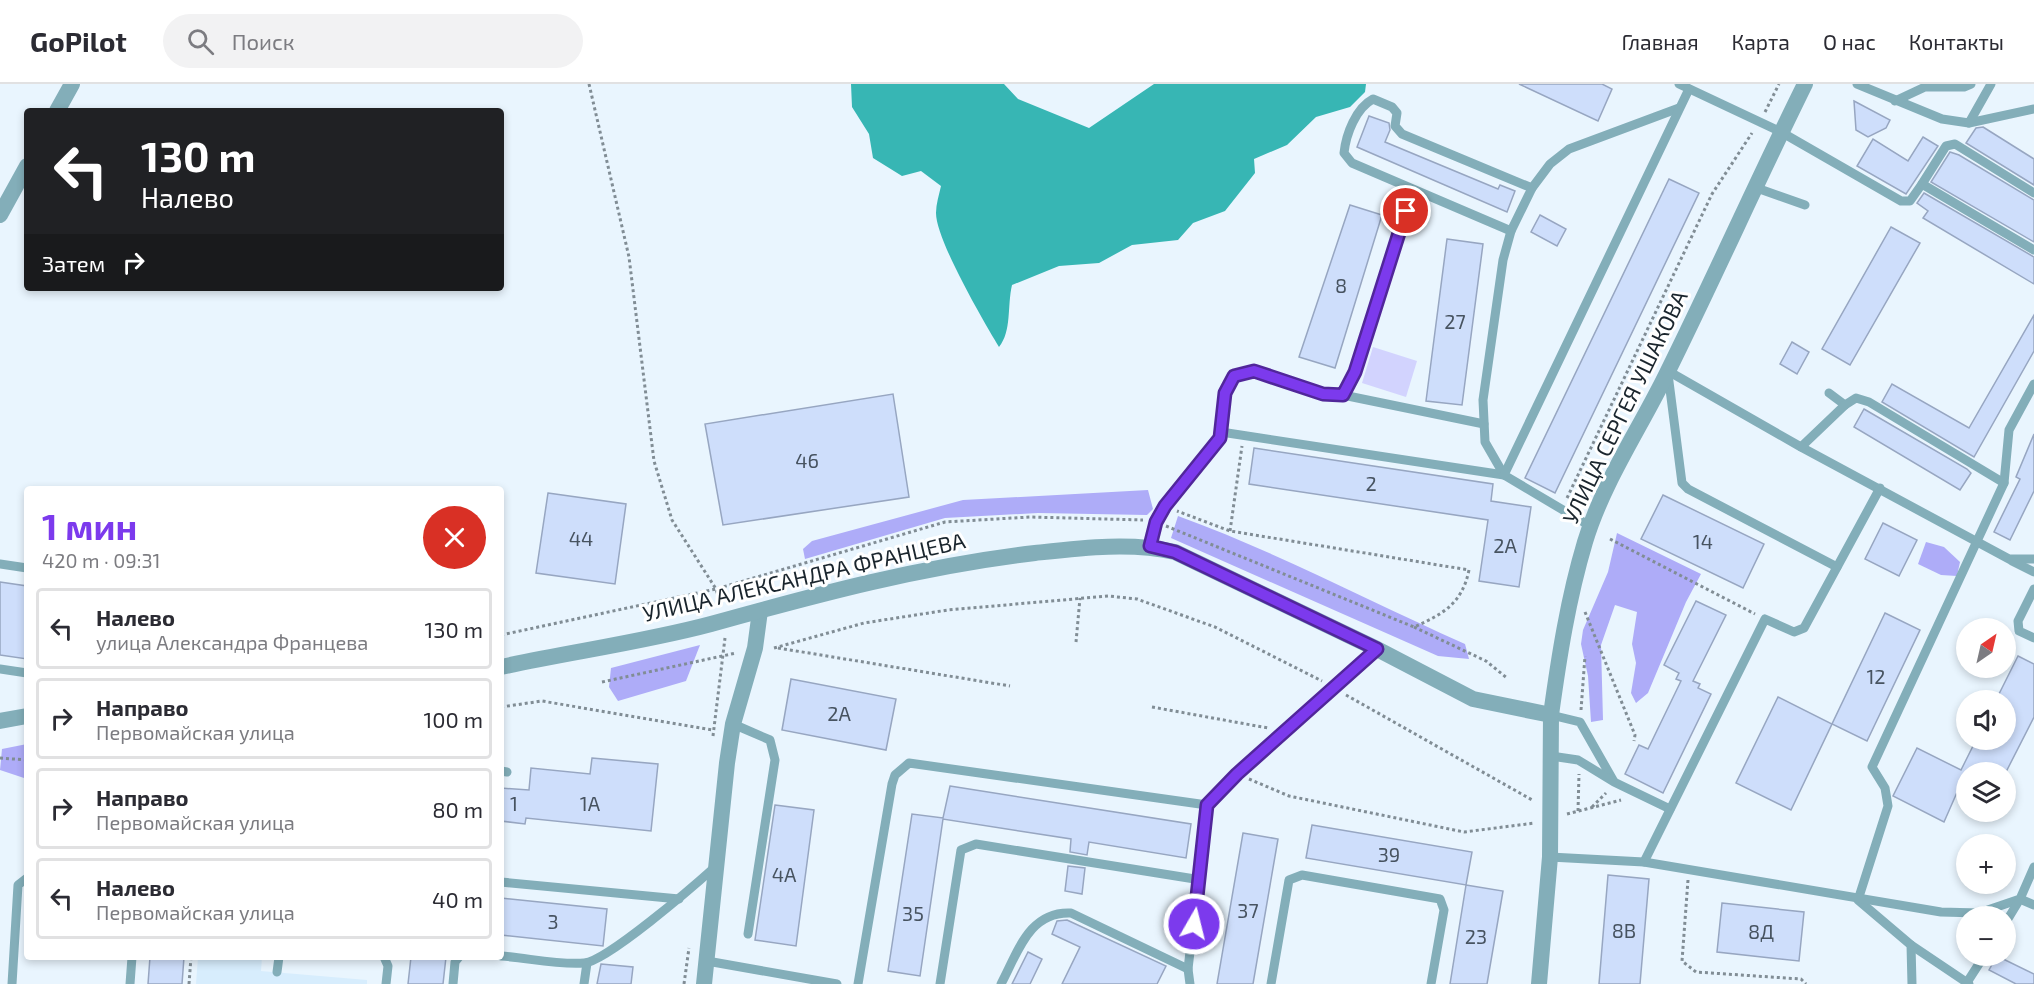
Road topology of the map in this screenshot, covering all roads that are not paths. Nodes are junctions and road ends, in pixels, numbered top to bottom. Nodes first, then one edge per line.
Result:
1 (72, 84) edge
2 (1679, 84) edge
3 (1805, 84) edge
4 (1857, 84) edge
5 (1971, 84) edge
6 (1991, 84) edge
7 (1689, 88) junction
8 (1895, 101) junction
9 (59, 108) edge
10 (1679, 108) junction
11 (2034, 109) edge
12 (1969, 123) junction
13 (1781, 132) junction
14 (24, 171) edge
15 (1922, 184) junction
16 (1754, 187) junction
17 (1532, 188) junction
18 (2034, 193) edge
19 (1805, 205) dead end
20 (1406, 211) dead end
21 (0, 215) edge
22 (1511, 231) junction
23 (2034, 250) edge
24 (1668, 371) junction
25 (2034, 384) edge
26 (1829, 393) dead end
27 (1343, 395) junction
28 (1845, 405) junction
29 (1484, 424) junction
30 (1221, 432) junction
31 (1801, 447) junction
32 (1504, 476) junction
33 (2004, 483) junction
34 (1880, 488) junction
35 (1590, 526) junction
36 (1977, 542) junction
37 (1150, 546) junction
38 (2009, 559) junction
39 (2034, 559) edge
40 (0, 564) edge
41 (1838, 567) junction
42 (24, 568) edge
43 (2034, 572) edge
44 (2034, 589) edge
45 (760, 611) junction
46 (2034, 638) edge
47 (1377, 649) junction
48 (504, 666) edge
49 (0, 669) edge
50 (24, 673) edge
51 (1551, 715) junction
52 (24, 717) edge
53 (0, 721) edge
54 (733, 724) junction
55 (1551, 756) junction
56 (1613, 785) junction
57 (1207, 805) junction
58 (1670, 809) junction
59 (1550, 857) junction
60 (1644, 862) junction
61 (717, 866) junction
62 (2034, 867) edge
63 (24, 880) edge
64 (1201, 880) junction
65 (504, 882) edge
66 (679, 899) junction
67 (2020, 899) junction
68 (1858, 900) junction
69 (2034, 905) edge
70 (2016, 906) edge
71 (748, 934) dead end
72 (1911, 945) junction
73 (504, 956) edge
74 (132, 960) edge
75 (279, 960) edge
76 (385, 960) edge
77 (457, 960) edge
78 (707, 961) junction
79 (586, 963) junction
80 (1978, 966) edge
81 (1188, 969) junction
82 (278, 972) dead end
83 (12, 984) edge
84 (130, 984) edge
85 (386, 984) edge
86 (453, 984) edge
87 (584, 984) edge
88 (704, 984) edge
89 (837, 984) edge
90 (858, 984) edge
91 (940, 984) edge
92 (1001, 984) edge
93 (1190, 984) edge
94 (1271, 984) edge
95 (1431, 984) edge
96 (1539, 984) edge
97 (1912, 984) edge
98 (1967, 984) edge

1 - 9 street
2 - 7 lane
3 - 13 street, УЛИЦА СЕРГЕЯ УШАКОВА
4 - 8 lane
5 - 8 lane
6 - 12 lane
7 - 10 lane
7 - 13 lane
8 - 12 lane
10 - 17 lane
10 - 32 lane
11 - 12 lane
13 - 15 lane
13 - 16 street, УЛИЦА СЕРГЕЯ УШАКОВА
14 - 21 street
15 - 18 lane
15 - 23 lane
16 - 19 lane
16 - 24 street, УЛИЦА СЕРГЕЯ УШАКОВА
17 - 22 lane
17 - 22 lane
20 - 27 lane
22 - 29 lane
24 - 31 lane
24 - 35 street, УЛИЦА СЕРГЕЯ УШАКОВА
24 - 41 lane
25 - 33 lane
26 - 28 lane
27 - 29 lane
27 - 30 lane
28 - 31 lane
28 - 33 lane
29 - 32 lane
30 - 32 lane
30 - 37 lane
31 - 34 lane
32 - 35 lane
33 - 36 lane
34 - 36 lane
34 - 41 lane
35 - 51 street, УЛИЦА СЕРГЕЯ УШАКОВА
36 - 38 lane
36 - 68 lane
37 - 45 street, УЛИЦА АЛЕКСАНДРА ФРАНЦЕВА
37 - 47 street, УЛИЦА АЛЕКСАНДРА ФРАНЦЕВА
38 - 39 lane
38 - 43 lane
40 - 42 lane
41 - 58 lane
44 - 46 lane
45 - 48 street, УЛИЦА АЛЕКСАНДРА ФРАНЦЕВА
45 - 54 street
47 - 51 street, УЛИЦА АЛЕКСАНДРА ФРАНЦЕВА
47 - 57 lane
49 - 50 lane
51 - 55 street, УЛИЦА СЕРГЕЯ УШАКОВА
51 - 56 lane
52 - 53 street
54 - 61 street
54 - 71 lane
55 - 56 lane
55 - 59 street, УЛИЦА СЕРГЕЯ УШАКОВА
56 - 58 lane
57 - 64 lane
57 - 90 lane
58 - 60 lane
59 - 60 lane
59 - 96 street, УЛИЦА СЕРГЕЯ УШАКОВА
60 - 68 lane
61 - 66 lane
61 - 78 street
62 - 67 lane
63 - 83 lane
64 - 81 lane
64 - 91 lane
65 - 66 lane
66 - 79 lane
67 - 68 lane
67 - 69 lane
67 - 70 lane
68 - 72 lane
72 - 97 lane
72 - 98 lane
73 - 79 lane
74 - 84 lane
75 - 82 lane
76 - 85 lane
77 - 86 lane
78 - 88 street
78 - 89 lane
79 - 87 lane
80 - 98 lane
81 - 92 lane
81 - 93 lane
94 - 95 lane

